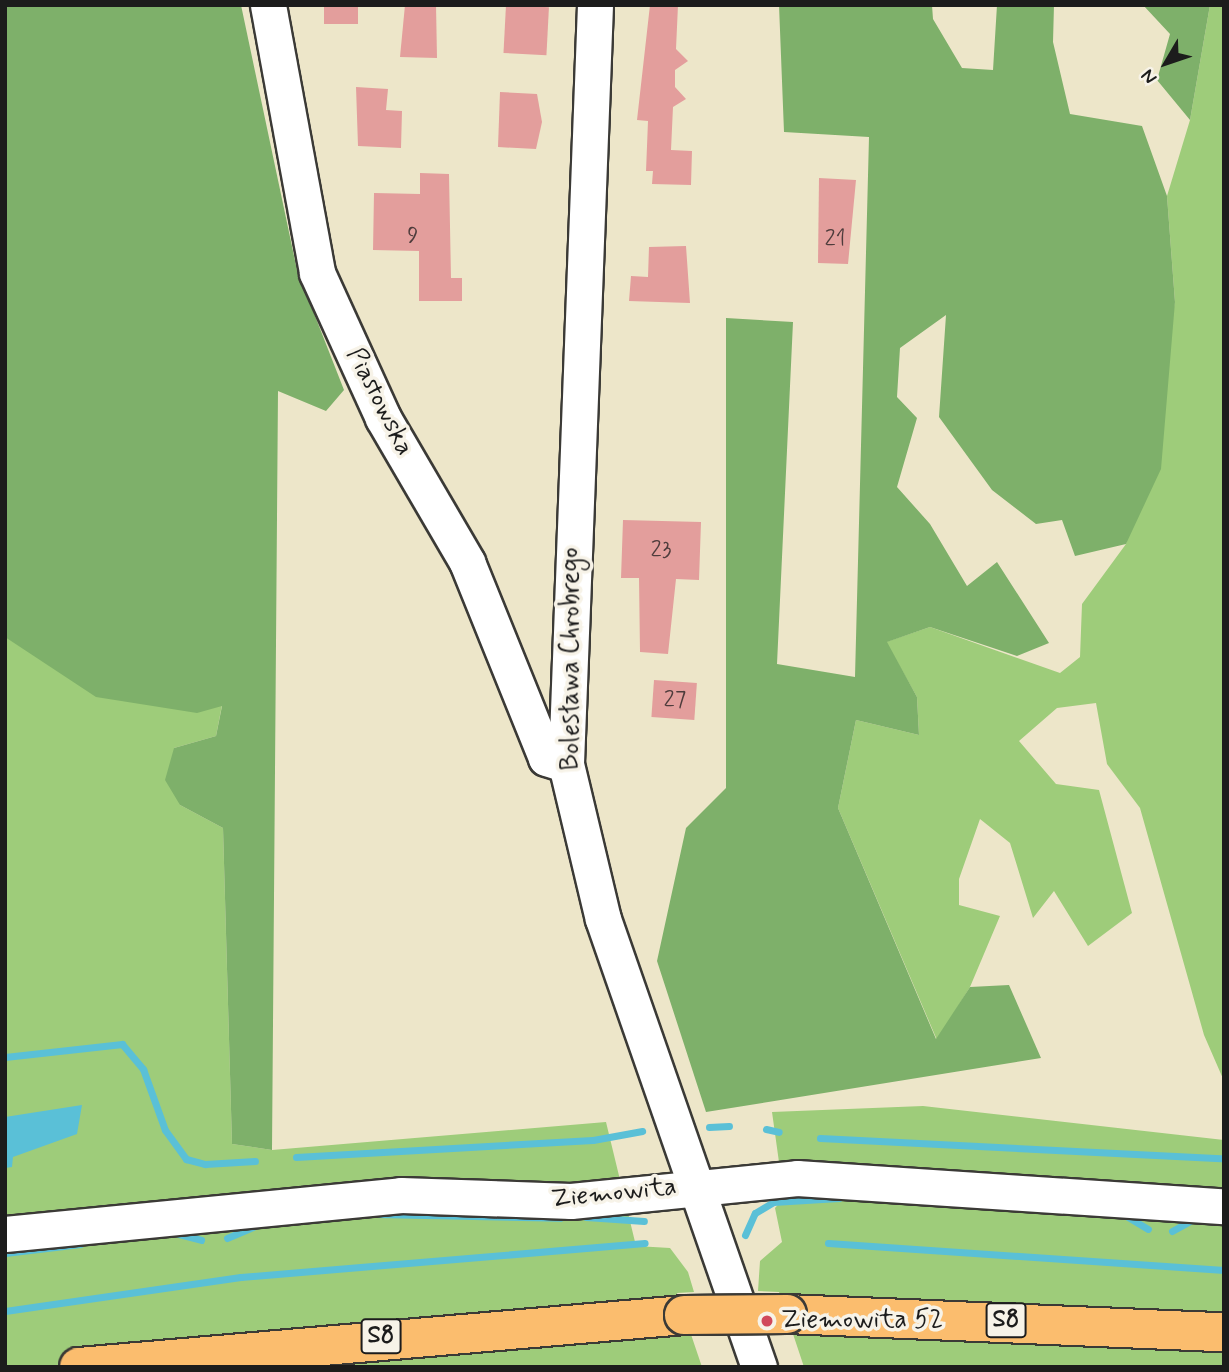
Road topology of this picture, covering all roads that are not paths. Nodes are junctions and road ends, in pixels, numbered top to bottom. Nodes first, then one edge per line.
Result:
1 (268, 5) edge
2 (595, 5) edge
3 (566, 764) junction
4 (696, 1185) junction
5 (1224, 1206) edge
6 (5, 1234) edge
7 (1224, 1332) edge
8 (79, 1367) edge
9 (759, 1367) edge

1 - 3 street, Piastowska
2 - 3 street, Bolesława Chrobrego
3 - 4 street, Bolesława Chrobrego
4 - 5 street, Ziemowita
4 - 6 street, Ziemowita
4 - 9 street, Bolesława Chrobrego
7 - 8 highway, S8, bridge

